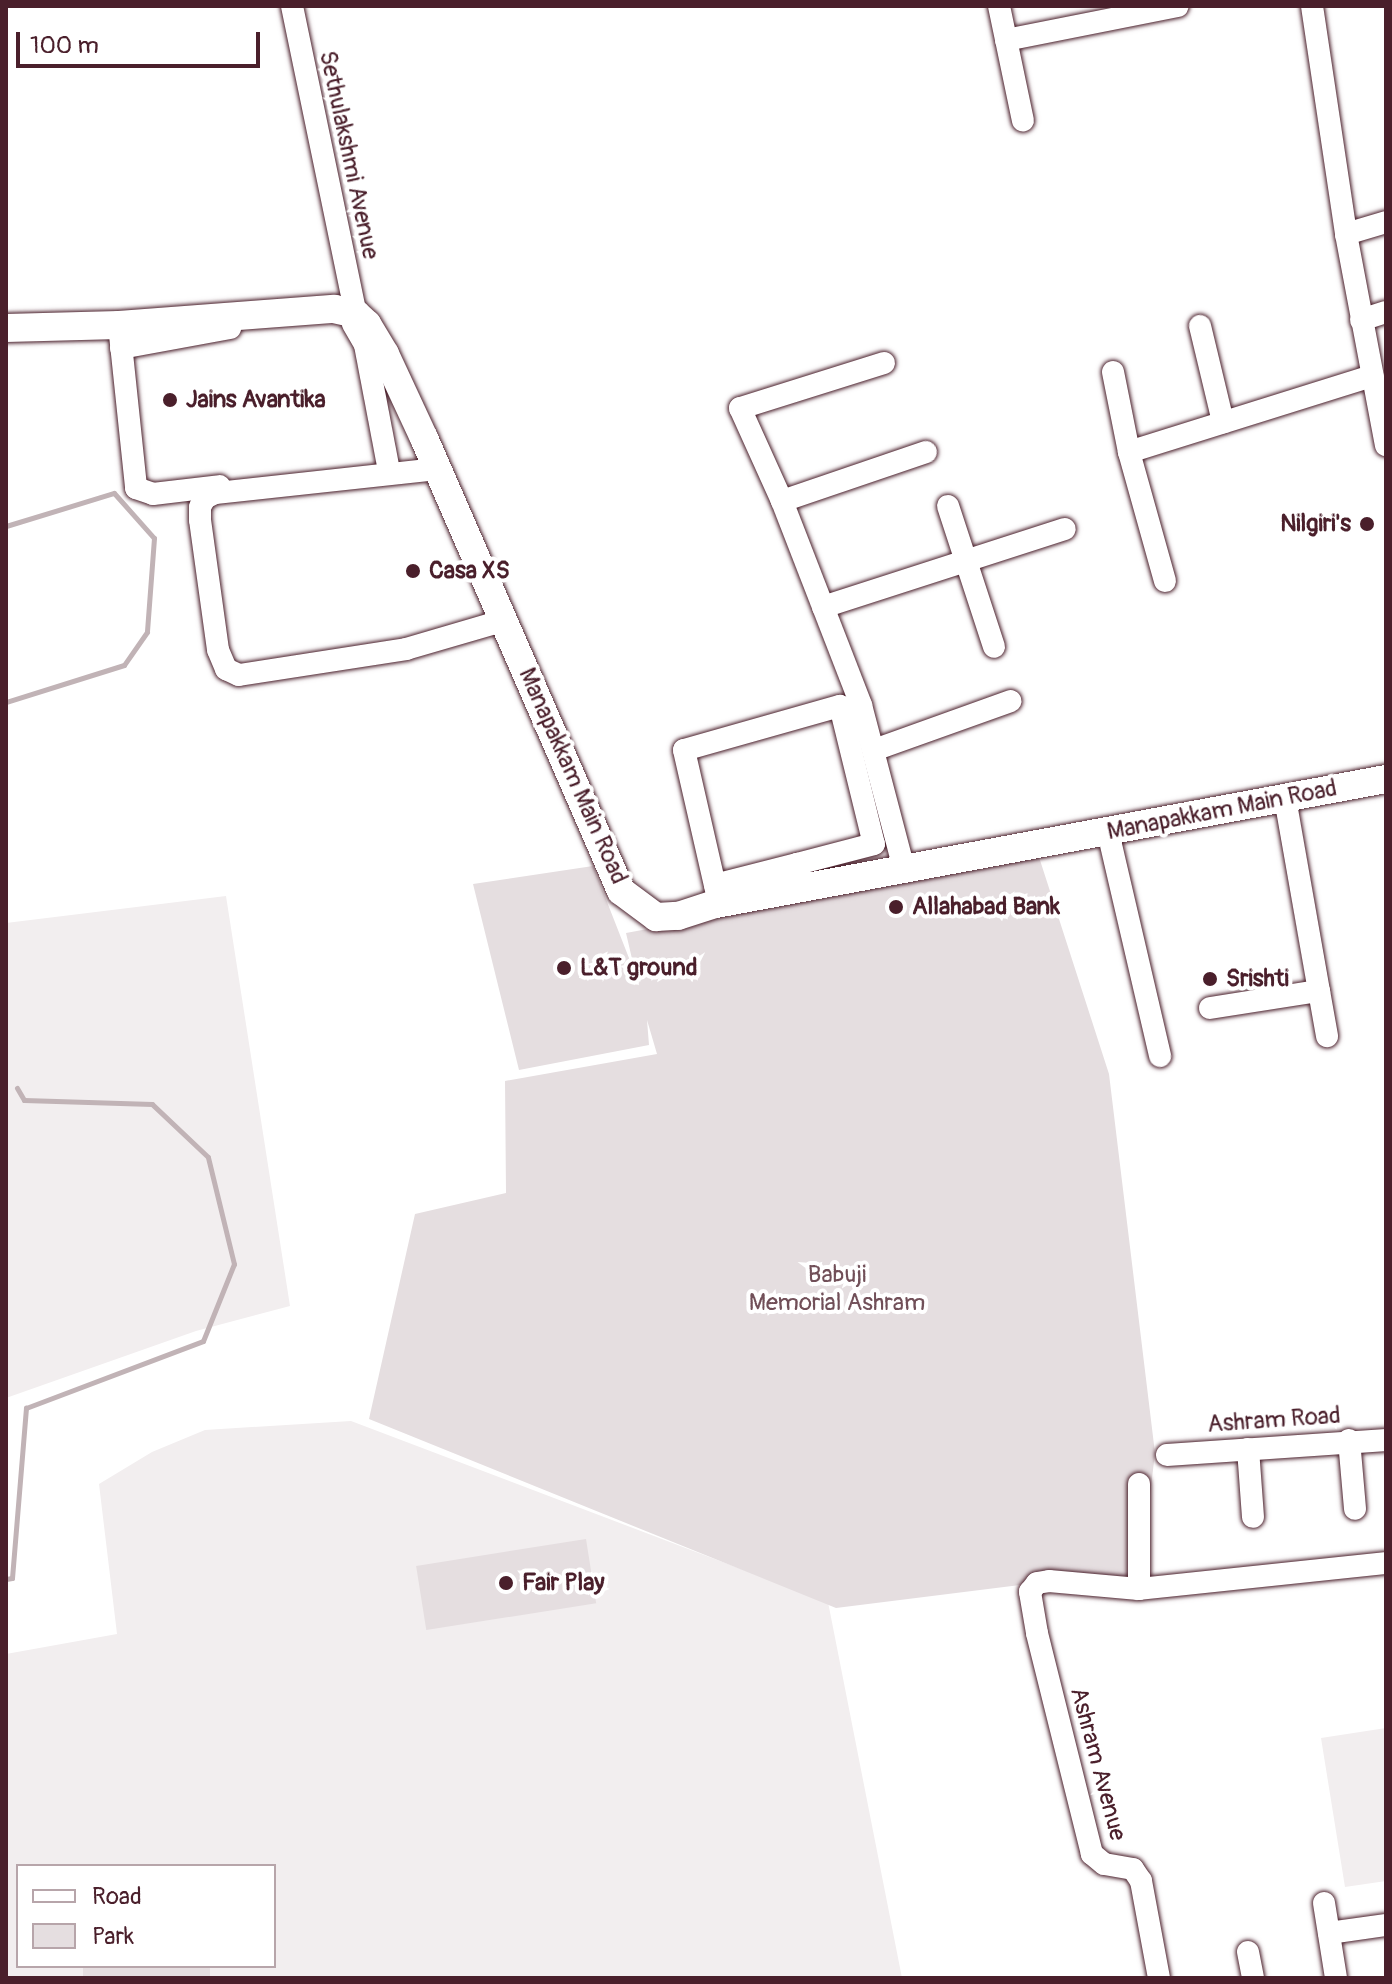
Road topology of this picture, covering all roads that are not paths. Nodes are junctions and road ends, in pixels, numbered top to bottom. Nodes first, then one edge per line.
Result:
1 (292, 6) edge
2 (999, 6) edge
3 (1178, 6) edge
4 (1312, 6) edge
5 (1006, 40) junction
6 (1023, 121) dead end
7 (1386, 222) edge
8 (1346, 234) junction
9 (1386, 312) edge
10 (356, 314) junction
11 (1361, 320) junction
12 (1200, 326) dead end
13 (6, 328) edge
14 (120, 337) junction
15 (884, 363) dead end
16 (1113, 372) dead end
17 (1377, 382) edge
18 (1223, 422) junction
19 (1386, 445) edge
20 (926, 452) dead end
21 (1129, 452) junction
22 (435, 464) junction
23 (388, 466) junction
24 (782, 501) junction
25 (948, 506) dead end
26 (1065, 529) dead end
27 (965, 563) junction
28 (1165, 581) dead end
29 (823, 607) junction
30 (505, 620) junction
31 (994, 647) dead end
32 (1011, 701) dead end
33 (874, 750) junction
34 (1386, 779) edge
35 (1285, 798) junction
36 (1108, 832) junction
37 (904, 869) junction
38 (799, 876) junction
39 (717, 894) junction
40 (1319, 991) junction
41 (1210, 1008) dead end
42 (1327, 1036) dead end
43 (1160, 1056) dead end
44 (1349, 1440) junction
45 (1386, 1440) edge
46 (1248, 1449) junction
47 (1167, 1455) dead end
48 (1139, 1484) dead end
49 (1355, 1509) dead end
50 (1253, 1517) dead end
51 (1386, 1563) edge
52 (1139, 1589) junction
53 (1324, 1903) dead end
54 (1386, 1925) edge
55 (1329, 1933) junction
56 (1248, 1952) dead end
57 (1159, 1978) edge
58 (1253, 1978) edge
59 (1336, 1978) edge

1 - 10 street, Sethulakshmi Avenue
2 - 5 street
3 - 5 street
4 - 8 street
5 - 6 street
7 - 8 street
8 - 11 street
9 - 11 street
10 - 14 main road
10 - 22 main road, Manapakkam Main Road
11 - 17 street
12 - 18 street
13 - 14 main road
14 - 23 street
14 - 23 street
15 - 24 street
16 - 21 street
17 - 18 street
17 - 19 street
18 - 21 street
20 - 24 street
21 - 28 street
22 - 23 street
22 - 30 main road, Manapakkam Main Road
22 - 30 street
24 - 29 street
25 - 27 street
26 - 27 street
27 - 29 street
27 - 31 street
29 - 33 street
30 - 39 main road, Manapakkam Main Road
32 - 33 street
33 - 37 street
34 - 35 main road, Manapakkam Main Road
35 - 36 main road, Manapakkam Main Road
35 - 40 street
36 - 37 main road, Manapakkam Main Road
36 - 43 street
37 - 38 main road, Manapakkam Main Road
38 - 39 main road, Manapakkam Main Road
38 - 39 street
40 - 41 street
40 - 42 street
44 - 45 street, Ashram Road
44 - 46 street, Ashram Road
44 - 49 street
46 - 47 street, Ashram Road
46 - 50 street
48 - 52 street
51 - 52 street
52 - 57 street, Ashram Avenue
53 - 55 street
54 - 55 street
55 - 59 street
56 - 58 street

